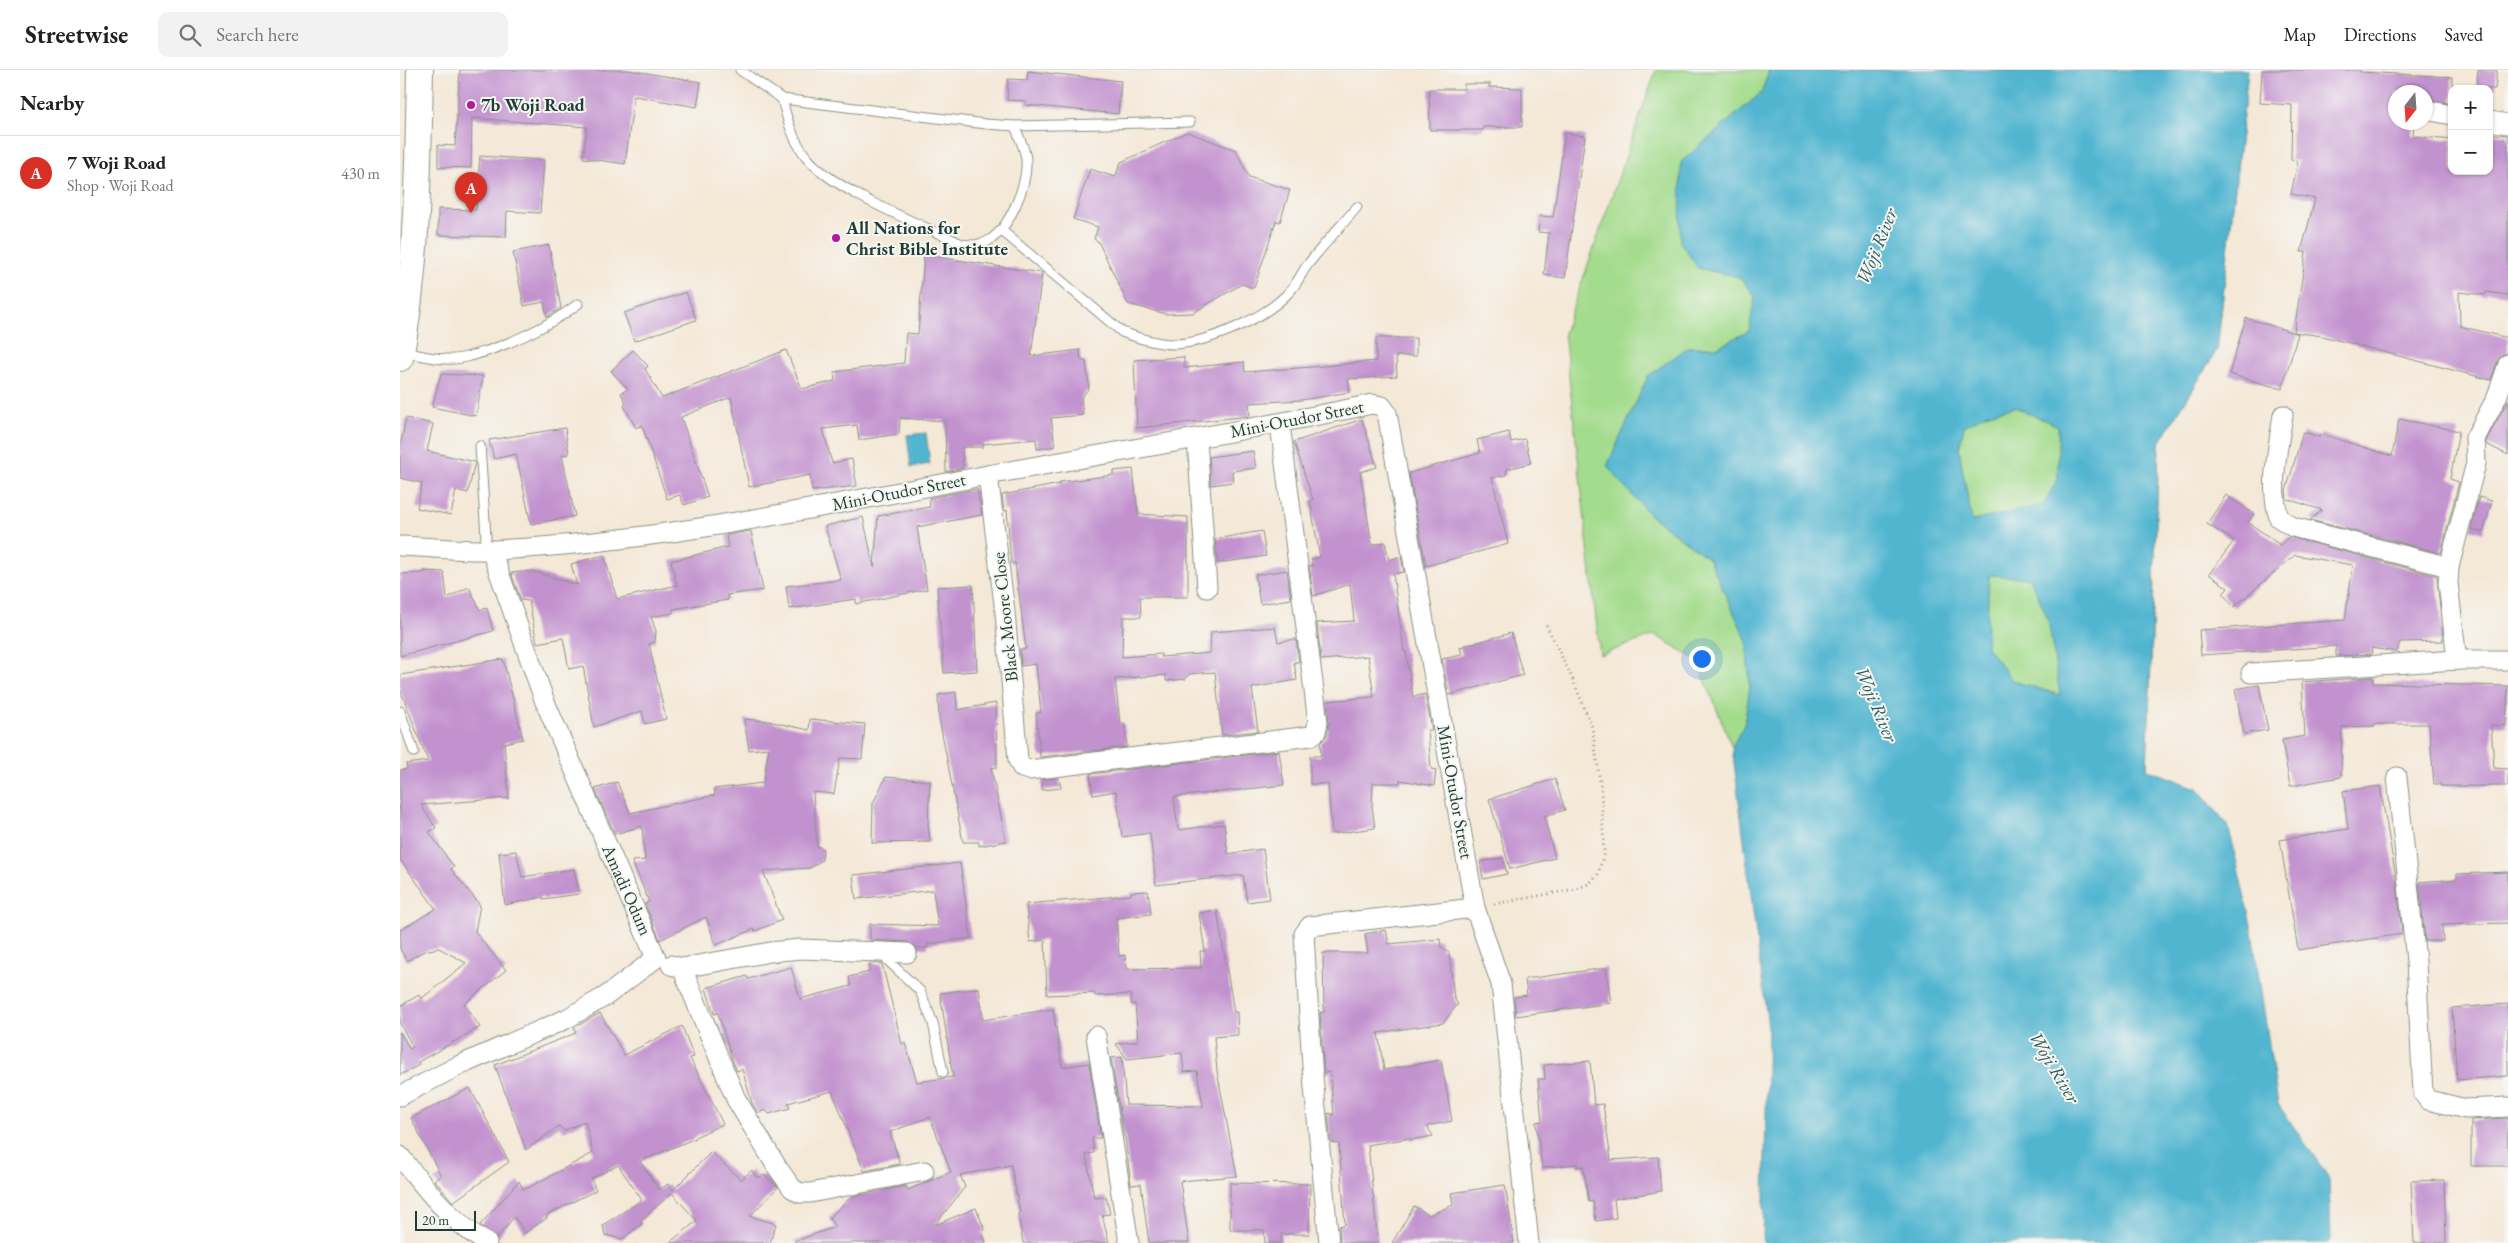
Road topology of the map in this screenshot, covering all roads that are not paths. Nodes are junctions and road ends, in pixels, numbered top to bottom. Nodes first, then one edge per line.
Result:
1 (420, 70) edge
2 (740, 70) edge
3 (782, 99) junction
4 (2433, 111) edge
5 (2448, 114) edge
6 (1190, 122) dead end
7 (2493, 122) edge
8 (2508, 124) edge
9 (1015, 126) junction
10 (1356, 207) dead end
11 (1001, 230) junction
12 (407, 254) edge
13 (578, 304) dead end
14 (401, 355) edge
15 (2508, 364) edge
16 (2283, 415) dead end
17 (1280, 424) junction
18 (1197, 439) junction
19 (480, 446) dead end
20 (988, 475) junction
21 (400, 546) edge
22 (487, 550) junction
23 (2448, 567) junction
24 (1207, 588) dead end
25 (2457, 660) junction
26 (2508, 660) edge
27 (2251, 673) dead end
28 (400, 711) edge
29 (414, 752) dead end
30 (2396, 778) dead end
31 (1476, 908) junction
32 (878, 952) junction
33 (907, 953) dead end
34 (656, 958) junction
35 (682, 968) junction
36 (1096, 1036) dead end
37 (943, 1072) dead end
38 (400, 1096) edge
39 (2508, 1107) edge
40 (400, 1156) edge
41 (924, 1171) dead end
42 (487, 1243) edge
43 (1129, 1243) edge
44 (1329, 1243) edge
45 (1529, 1243) edge

1 - 12 main road
2 - 3 lane
3 - 9 lane
3 - 11 lane
4 - 5 street
6 - 9 lane
7 - 8 street
9 - 11 lane
10 - 11 lane
12 - 14 main road
13 - 14 lane
15 - 23 street
16 - 23 street
17 - 18 street, Mini-Otudor Street
17 - 20 street, Black Moore Close
17 - 31 street, Mini-Otudor Street
18 - 20 street, Mini-Otudor Street
18 - 24 street
19 - 22 lane
20 - 22 street, Mini-Otudor Street
21 - 22 street, Mini-Otudor Street
22 - 34 street, Amadi Odum
23 - 25 street
25 - 26 street
25 - 27 street
28 - 29 lane
30 - 39 street
31 - 44 street
31 - 45 street, Mini-Otudor Street
32 - 33 street
32 - 35 street
32 - 37 lane
34 - 35 street
34 - 38 street, Amadi Odum
35 - 41 street
36 - 43 street
40 - 42 street

